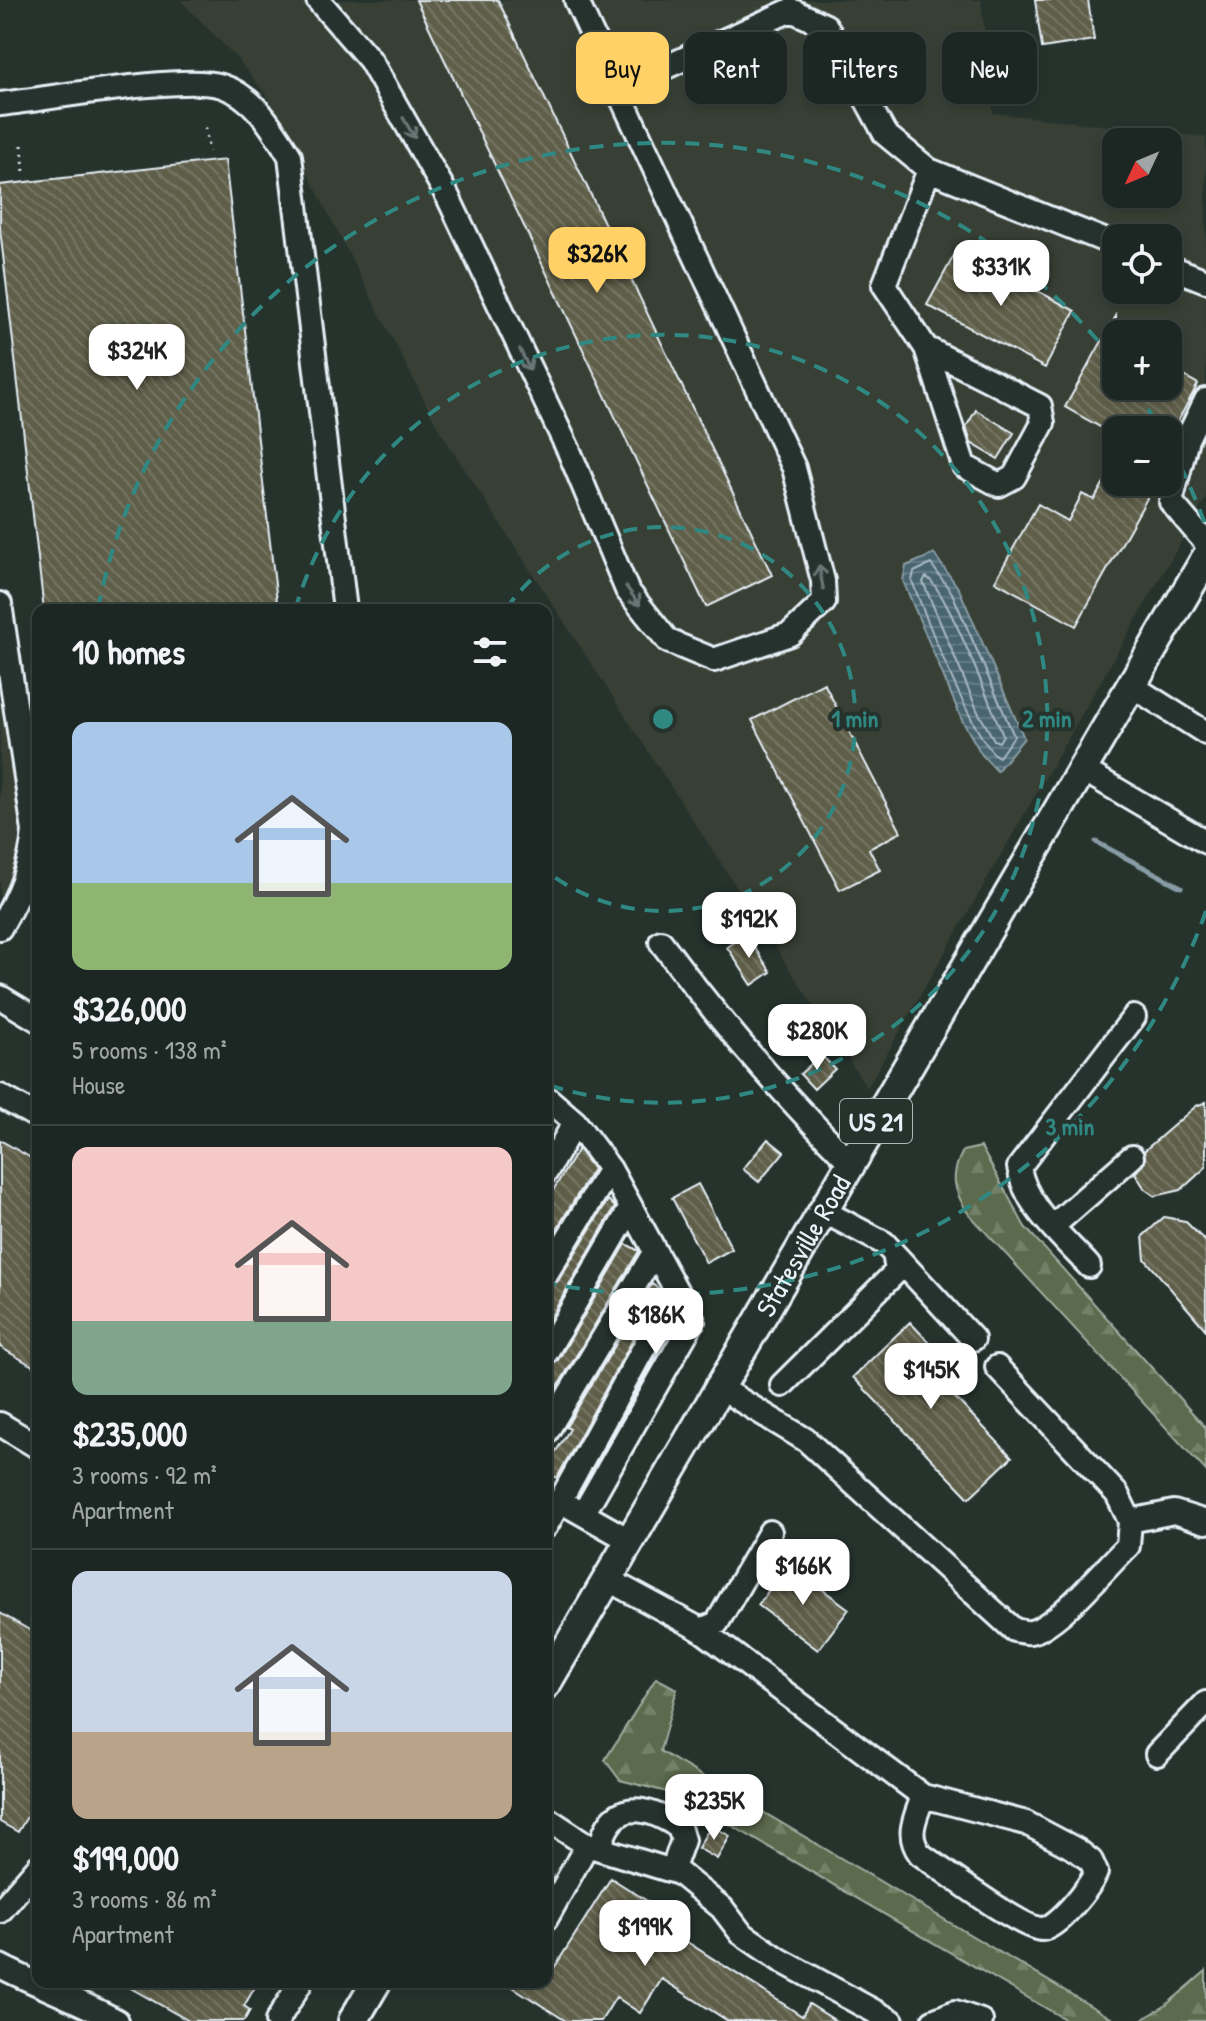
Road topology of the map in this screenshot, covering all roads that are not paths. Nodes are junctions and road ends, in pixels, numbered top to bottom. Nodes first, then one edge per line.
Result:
1 (319, 0) edge
2 (576, 0) edge
3 (591, 32) edge
4 (669, 66) edge
5 (0, 104) edge
6 (625, 104) edge
7 (929, 170) junction
8 (1102, 239) edge
9 (1182, 272) edge
10 (1206, 281) edge
11 (926, 348) junction
12 (1206, 400) edge
13 (1206, 543) edge
14 (1206, 558) edge
15 (0, 604) edge
16 (344, 604) edge
17 (1129, 684) junction
18 (1206, 733) edge
19 (1080, 768) junction
20 (32, 818) edge
21 (1206, 842) edge
22 (32, 843) edge
23 (0, 928) edge
24 (661, 942) dead end
25 (0, 997) edge
26 (32, 1016) edge
27 (1134, 1017) dead end
28 (0, 1096) edge
29 (552, 1102) edge
30 (32, 1114) edge
31 (575, 1122) junction
32 (1132, 1157) dead end
33 (552, 1162) edge
34 (851, 1163) junction
35 (610, 1169) junction
36 (629, 1211) junction
37 (823, 1211) junction
38 (1053, 1226) junction
39 (654, 1253) junction
40 (895, 1259) junction
41 (552, 1264) edge
42 (1089, 1266) dead end
43 (675, 1291) junction
44 (973, 1339) dead end
45 (552, 1343) edge
46 (997, 1367) dead end
47 (782, 1385) dead end
48 (717, 1386) junction
49 (552, 1423) edge
50 (0, 1424) edge
51 (32, 1443) edge
52 (560, 1501) junction
53 (583, 1514) junction
54 (552, 1515) edge
55 (1130, 1521) junction
56 (1206, 1522) edge
57 (770, 1532) dead end
58 (629, 1540) junction
59 (607, 1579) junction
60 (701, 1630) junction
61 (552, 1674) edge
62 (1206, 1703) edge
63 (1157, 1754) dead end
64 (923, 1796) junction
65 (552, 1822) edge
66 (594, 1847) junction
67 (672, 1871) junction
68 (32, 1874) edge
69 (552, 1910) edge
70 (0, 1911) edge
71 (0, 1966) edge
72 (32, 1983) edge
73 (42, 1988) edge
74 (297, 1988) edge
75 (372, 1988) edge
76 (46, 1990) junction
77 (85, 2021) edge
78 (117, 2021) edge
79 (277, 2021) edge
80 (353, 2021) edge
81 (892, 2021) edge
82 (933, 2021) edge
83 (981, 2021) edge

1 -> 6 street
2 - 3 street
4 - 7 street
5 - 16 street
7 - 8 street
7 - 11 street
9 - 10 street
11 - 11 street
12 - 13 street
14 - 17 main road, Statesville Road / US 21
15 - 20 street
17 - 18 street
17 - 19 main road, Statesville Road / US 21
19 - 21 street
19 - 34 main road, Statesville Road / US 21
22 - 23 street
24 - 34 street
25 - 26 street
27 - 38 street
28 - 30 street
29 - 31 street
31 - 33 street
31 - 35 street
32 - 38 street
34 - 37 main road, Statesville Road / US 21
35 - 36 street
35 - 41 street
36 - 39 street
36 - 45 street
37 - 40 street
37 - 48 main road, Statesville Road / US 21
38 - 42 street
39 - 43 street
39 - 49 street
40 - 44 street
40 - 47 street
43 - 52 street
43 - 53 street
46 - 55 street
48 - 55 street
48 - 58 main road, Statesville Road / US 21
50 - 51 street
52 - 53 street
52 - 54 street
53 - 58 street
55 - 56 street
57 - 60 street
58 - 59 main road, Statesville Road / US 21
59 - 60 street
59 - 61 main road, Statesville Road / US 21
60 - 64 street
62 - 63 street
64 - 64 street
65 - 66 street
66 - 67 street
66 - 67 street
66 - 69 street
67 - 81 street
68 - 70 street
71 - 72 street
73 - 76 street
74 - 79 street
75 - 80 main road
76 - 77 street
76 - 78 street
82 - 83 street

